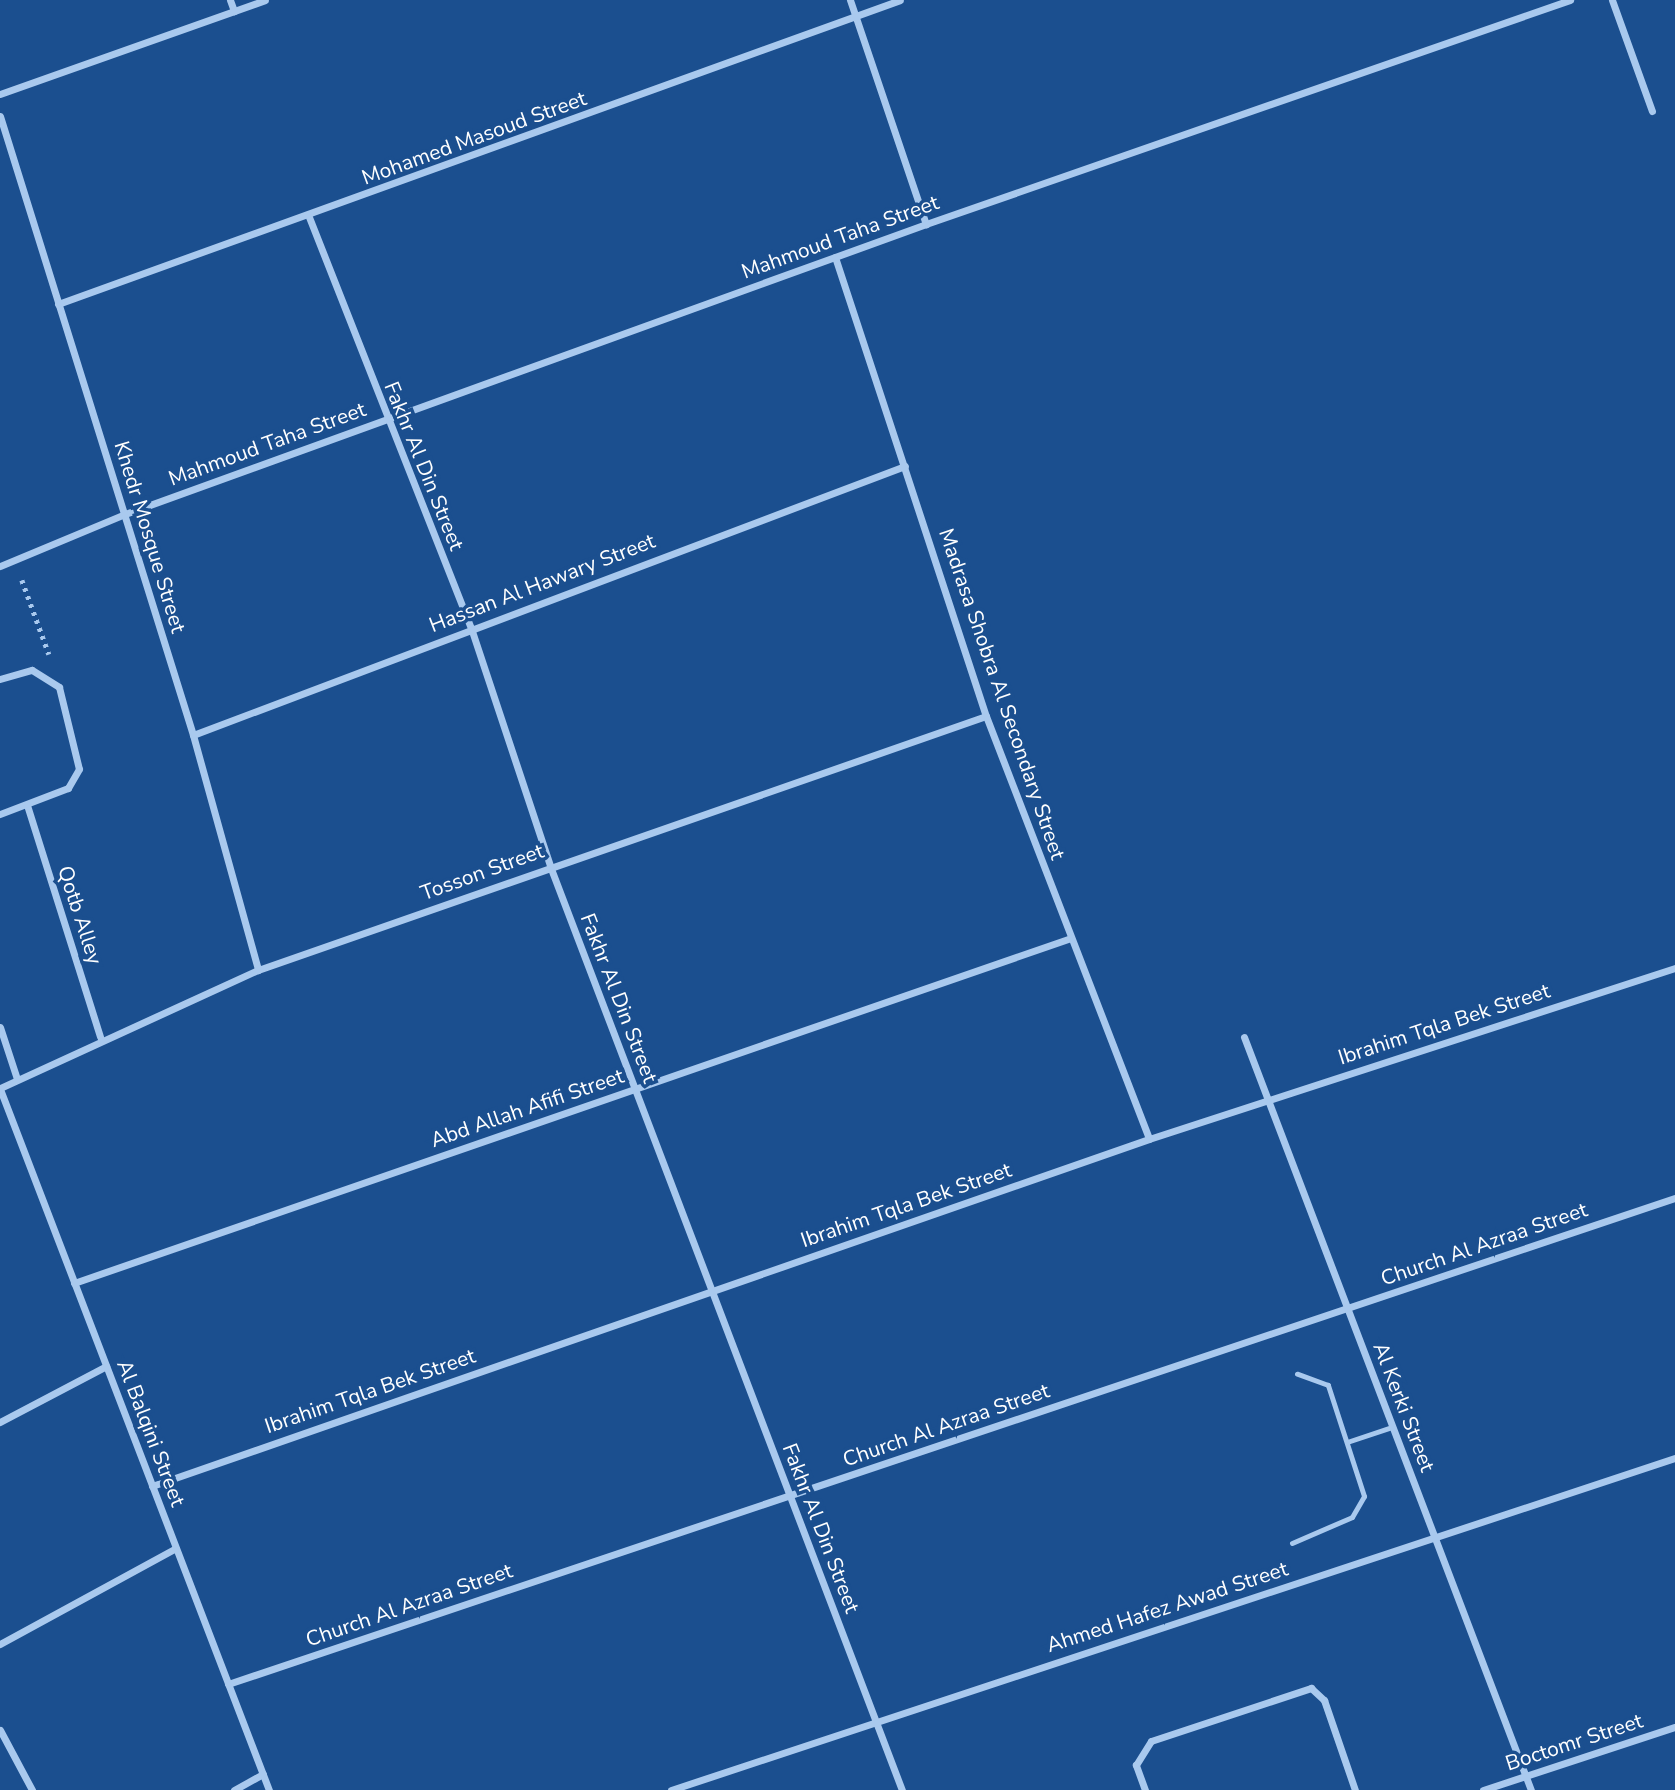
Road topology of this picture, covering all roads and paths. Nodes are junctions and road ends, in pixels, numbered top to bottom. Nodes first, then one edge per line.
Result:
1 (230, 0) edge
2 (265, 0) edge
3 (850, 0) edge
4 (900, 0) edge
5 (1570, 0) edge
6 (1612, 0) edge
7 (234, 11) junction
8 (855, 15) junction
9 (0, 94) edge
10 (1652, 111) dead end
11 (0, 117) edge
12 (309, 217) junction
13 (926, 224) junction
14 (835, 257) junction
15 (58, 304) junction
16 (386, 419) junction
17 (905, 466) junction
18 (125, 514) junction
19 (15, 560) junction
20 (0, 566) edge
21 (471, 628) junction
22 (47, 675) junction
23 (0, 679) edge
24 (986, 716) junction
25 (193, 735) junction
26 (27, 805) junction
27 (0, 814) edge
28 (550, 866) junction
29 (1070, 938) junction
30 (1675, 968) edge
31 (258, 970) junction
32 (0, 1027) edge
33 (100, 1037) junction
34 (1244, 1037) dead end
35 (17, 1079) junction
36 (0, 1088) edge
37 (635, 1089) junction
38 (1268, 1100) junction
39 (1149, 1139) junction
40 (1675, 1198) edge
41 (74, 1283) junction
42 (712, 1291) junction
43 (1348, 1308) junction
44 (106, 1366) junction
45 (1297, 1374) dead end
46 (0, 1422) edge
47 (1392, 1427) junction
48 (1347, 1442) junction
49 (1675, 1458) edge
50 (152, 1486) junction
51 (790, 1495) junction
52 (1435, 1537) junction
53 (1292, 1544) dead end
54 (176, 1548) junction
55 (0, 1644) edge
56 (228, 1684) junction
57 (876, 1722) junction
58 (1675, 1727) edge
59 (0, 1730) edge
60 (262, 1774) junction
61 (1525, 1776) junction
62 (33, 1790) edge
63 (234, 1790) edge
64 (269, 1790) edge
65 (671, 1790) edge
66 (902, 1790) edge
67 (1145, 1790) edge
68 (1355, 1790) edge
69 (1483, 1790) edge
70 (1531, 1790) edge

1 - 7 street
2 - 7 street
3 - 8 street
4 - 8 street, Mohamed Masoud Street
5 - 13 street, Mahmoud Taha Street
6 - 10 street
7 - 9 street
8 - 12 street, Mohamed Masoud Street
8 - 13 street
11 - 15 street, Khedr Mosque Street
12 - 15 street, Mohamed Masoud Street
12 - 16 street, Fakhr Al Din Street
13 - 14 street, Mahmoud Taha Street
14 - 16 street, Mahmoud Taha Street
14 - 17 street, Madrasa Shobra Al Secondary Street
15 - 18 street, Khedr Mosque Street
16 - 18 street, Mahmoud Taha Street
16 - 21 street, Fakhr Al Din Street
17 - 21 street, Hassan Al Hawary Street
17 - 24 street, Madrasa Shobra Al Secondary Street
18 - 19 street, Mahmoud Taha Street
18 - 25 street, Khedr Mosque Street
19 - 20 street, Mahmoud Taha Street
19 - 22 path
21 - 25 street, Hassan Al Hawary Street
21 - 28 street, Fakhr Al Din Street
22 - 23 street
22 - 26 street
24 - 28 street, Tosson Street
24 - 29 street, Madrasa Shobra Al Secondary Street
25 - 31 street, Khedr Mosque Street
26 - 27 street
26 - 33 street, Qotb Alley
28 - 31 street, Tosson Street
28 - 37 street, Fakhr Al Din Street
29 - 37 street, Abd Allah Afifi Street
29 - 39 street, Madrasa Shobra Al Secondary Street
30 - 38 street, Ibrahim Tqla Bek Street
31 - 33 street, Tosson Street
32 - 35 street
33 - 35 street, Tosson Street
34 - 38 street, Al Kerki Street
35 - 36 street, Tosson Street
36 - 41 street, Al Balqini Street
37 - 41 street, Abd Allah Afifi Street
37 - 42 street, Fakhr Al Din Street
38 - 39 street, Ibrahim Tqla Bek Street
38 - 43 street, Al Kerki Street
39 - 42 street, Ibrahim Tqla Bek Street
40 - 43 street, Church Al Azraa Street
41 - 44 street, Al Balqini Street
42 - 50 street, Ibrahim Tqla Bek Street
42 - 51 street, Fakhr Al Din Street
43 - 47 street, Al Kerki Street
43 - 51 street, Church Al Azraa Street
44 - 46 street
44 - 50 street, Al Balqini Street
45 - 48 lane
47 - 48 lane
47 - 52 street, Al Kerki Street
48 - 53 lane
49 - 52 street, Ahmed Hafez Awad Street
50 - 54 street, Al Balqini Street
51 - 56 street, Church Al Azraa Street
51 - 57 street, Fakhr Al Din Street
52 - 57 street, Ahmed Hafez Awad Street
52 - 61 street, Al Kerki Street
54 - 55 street
54 - 56 street, Al Balqini Street
56 - 60 street, Al Balqini Street
57 - 65 street, Ahmed Hafez Awad Street
57 - 66 street, Fakhr Al Din Street
58 - 61 street, Boctomr Street
59 - 62 street
60 - 63 street
60 - 64 street, Al Balqini Street
61 - 69 street, Boctomr Street
61 - 70 street, Al Kerki Street
67 - 68 street

